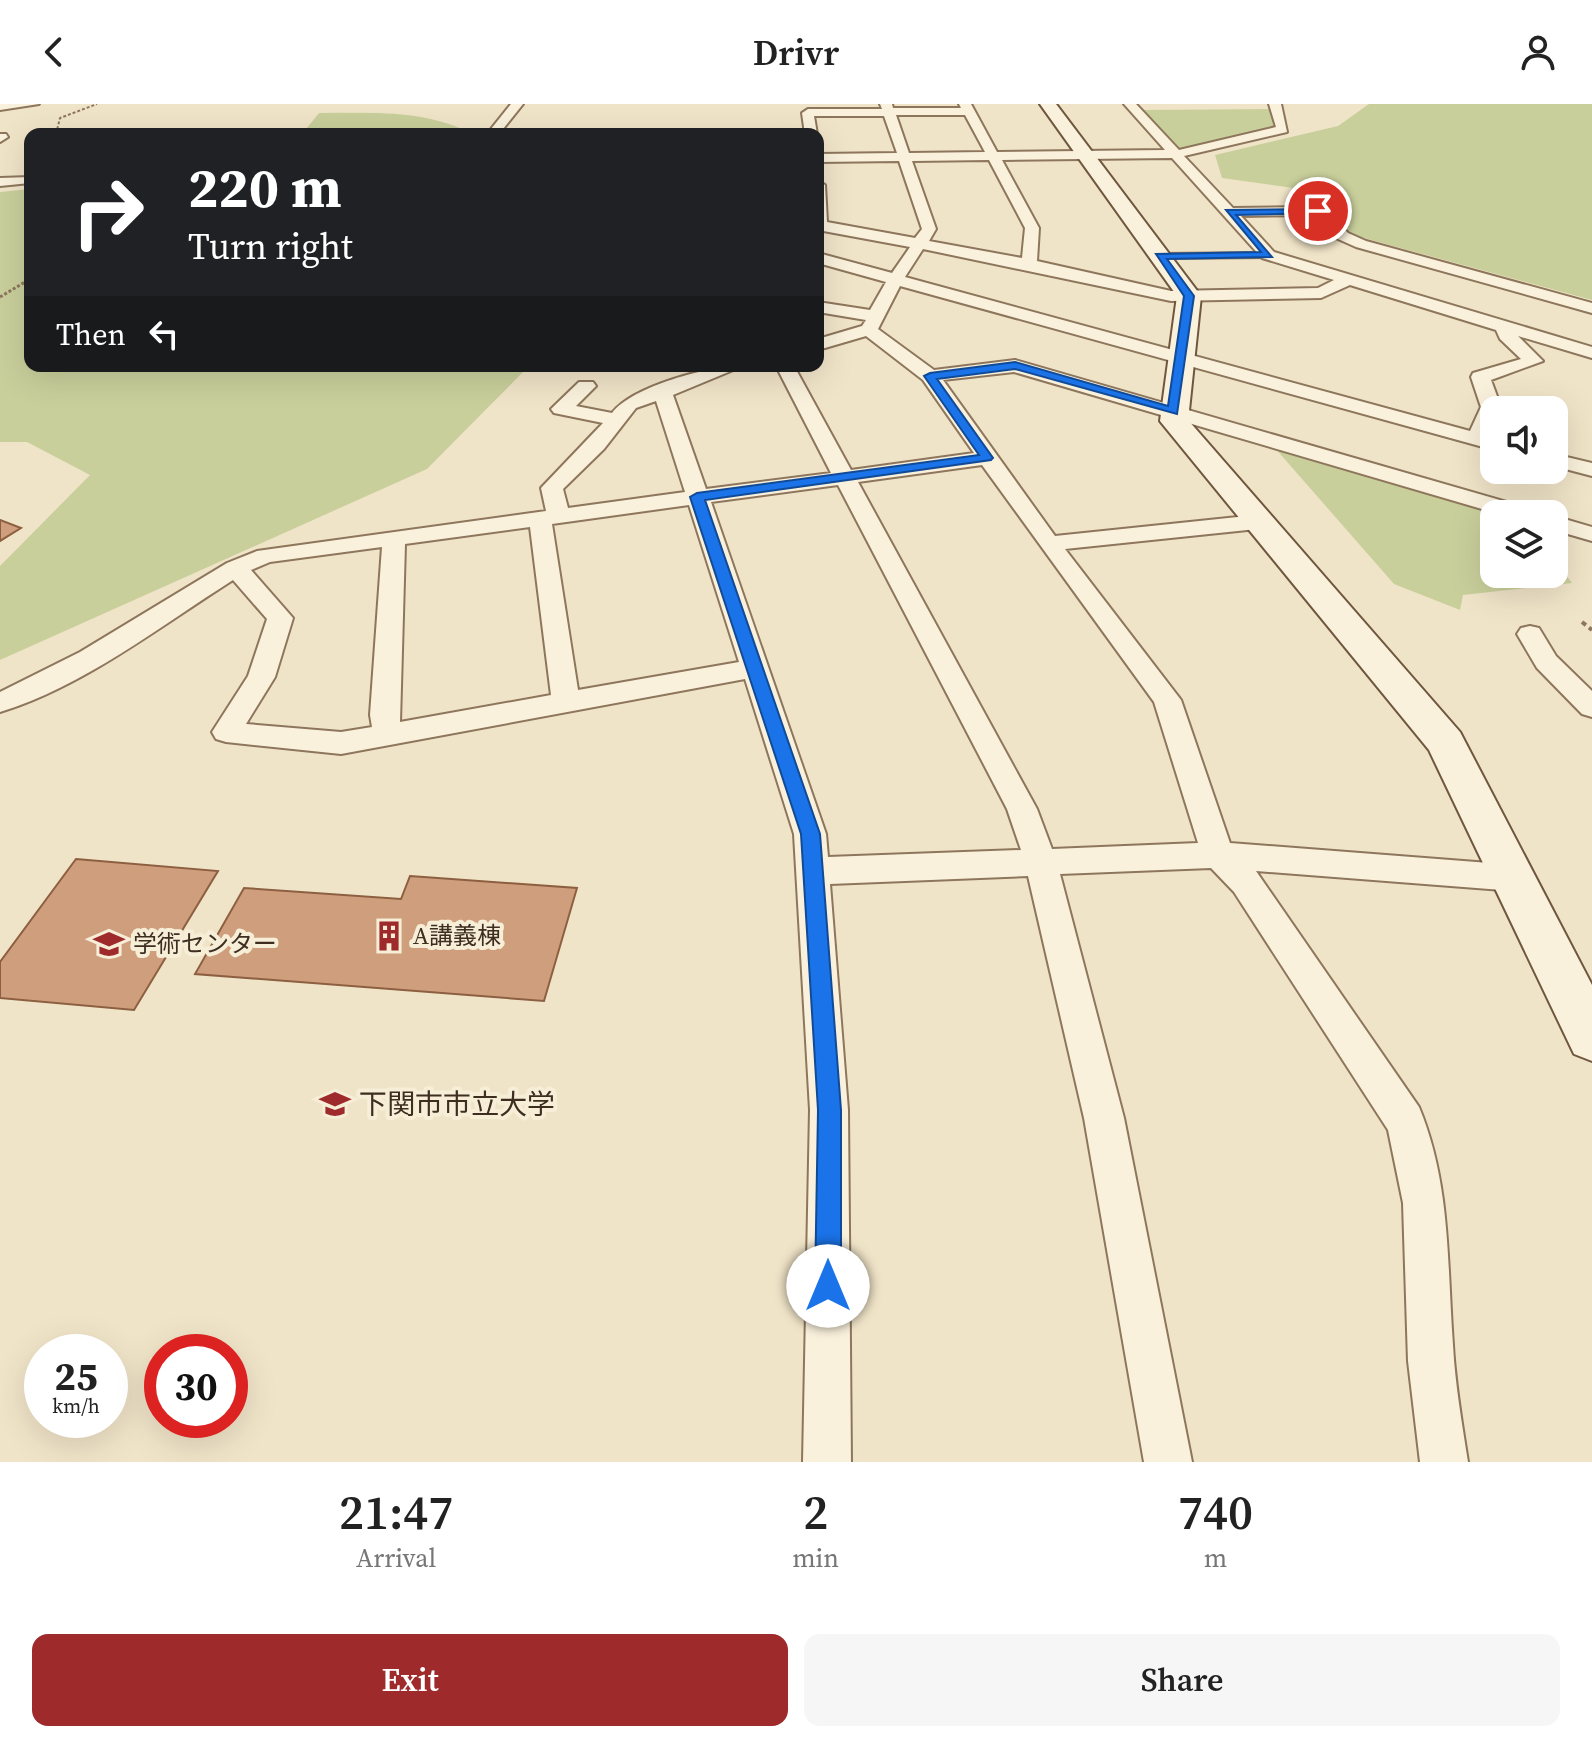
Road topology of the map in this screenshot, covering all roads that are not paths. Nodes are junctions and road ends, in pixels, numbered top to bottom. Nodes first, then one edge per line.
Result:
1 (33, 104) edge
2 (517, 104) edge
3 (1048, 104) edge
4 (1130, 104) edge
5 (1275, 104) edge
6 (0, 107) edge
7 (967, 107) edge
8 (806, 108) edge
9 (887, 108) edge
10 (498, 128) edge
11 (810, 128) edge
12 (1176, 154) junction
13 (1085, 155) junction
14 (993, 156) junction
15 (904, 157) junction
16 (824, 158) edge
17 (24, 180) edge
18 (0, 182) edge
19 (1303, 196) dead end
20 (1318, 211) junction
21 (1229, 212) junction
22 (824, 226) edge
23 (920, 244) junction
24 (1268, 255) junction
25 (1160, 256) junction
26 (824, 260) edge
27 (1029, 264) junction
28 (896, 280) junction
29 (1347, 280) junction
30 (1189, 296) junction
31 (1592, 308) edge
32 (824, 309) edge
33 (872, 323) junction
34 (1504, 326) junction
35 (1552, 341) junction
36 (824, 343) edge
37 (1592, 353) edge
38 (1182, 359) junction
39 (716, 372) edge
40 (788, 372) edge
41 (930, 376) junction
42 (586, 386) dead end
43 (662, 390) junction
44 (1487, 396) edge
45 (1173, 412) junction
46 (617, 420) junction
47 (1480, 439) edge
48 (987, 458) junction
49 (1568, 464) edge
50 (1592, 470) edge
51 (844, 477) junction
52 (697, 497) junction
53 (1480, 501) edge
54 (549, 518) junction
55 (1257, 522) junction
56 (1568, 527) edge
57 (1592, 534) edge
58 (394, 539) junction
59 (1051, 543) junction
60 (236, 568) junction
61 (1530, 634) dead end
62 (754, 668) junction
63 (0, 702) edge
64 (566, 702) junction
65 (1592, 707) edge
66 (388, 734) junction
67 (1218, 855) junction
68 (1041, 861) junction
69 (814, 871) junction
70 (1515, 878) junction
71 (1592, 1037) edge
72 (827, 1462) edge
73 (1168, 1462) edge
74 (1444, 1462) edge

1 - 6 street
2 - 10 street
3 - 13 street
4 - 12 street
5 - 12 street
7 - 9 street
7 - 14 street
8 - 9 street
8 - 11 street
9 - 15 street
12 - 13 street
12 - 21 street
13 - 14 street
13 - 25 street
14 - 15 street
14 - 27 street
15 - 16 street
15 - 23 street
17 - 18 street
19 - 20 street
20 - 21 street
20 - 31 street
21 - 24 street
22 - 23 street
23 - 27 street
23 - 28 street
24 - 25 lane
24 - 29 street
25 - 30 street
26 - 28 street
27 - 30 street
28 - 33 street
28 - 38 street
29 - 30 street
29 - 34 street
30 - 38 street
31 - 35 street
32 - 33 street
33 - 36 street
33 - 41 street
34 - 35 street
34 - 44 street
35 - 37 street
38 - 45 street
38 - 47 street
39 - 43 street
40 - 51 street
41 - 45 street
41 - 48 street
42 - 46 street
43 - 46 street
43 - 52 street
45 - 53 street
45 - 55 street
46 - 54 street
48 - 51 street
48 - 59 street
49 - 50 street
51 - 52 street
51 - 68 street
52 - 54 street
52 - 62 street
54 - 58 street
54 - 64 street
55 - 59 street
55 - 70 street
56 - 57 street
58 - 60 street
58 - 66 street
59 - 67 street
60 - 63 street
60 - 66 street
61 - 65 street
62 - 64 street
62 - 69 street
64 - 66 street
67 - 68 street
67 - 70 street
67 - 74 street
68 - 69 street
68 - 73 street
69 - 72 street
70 - 71 street

